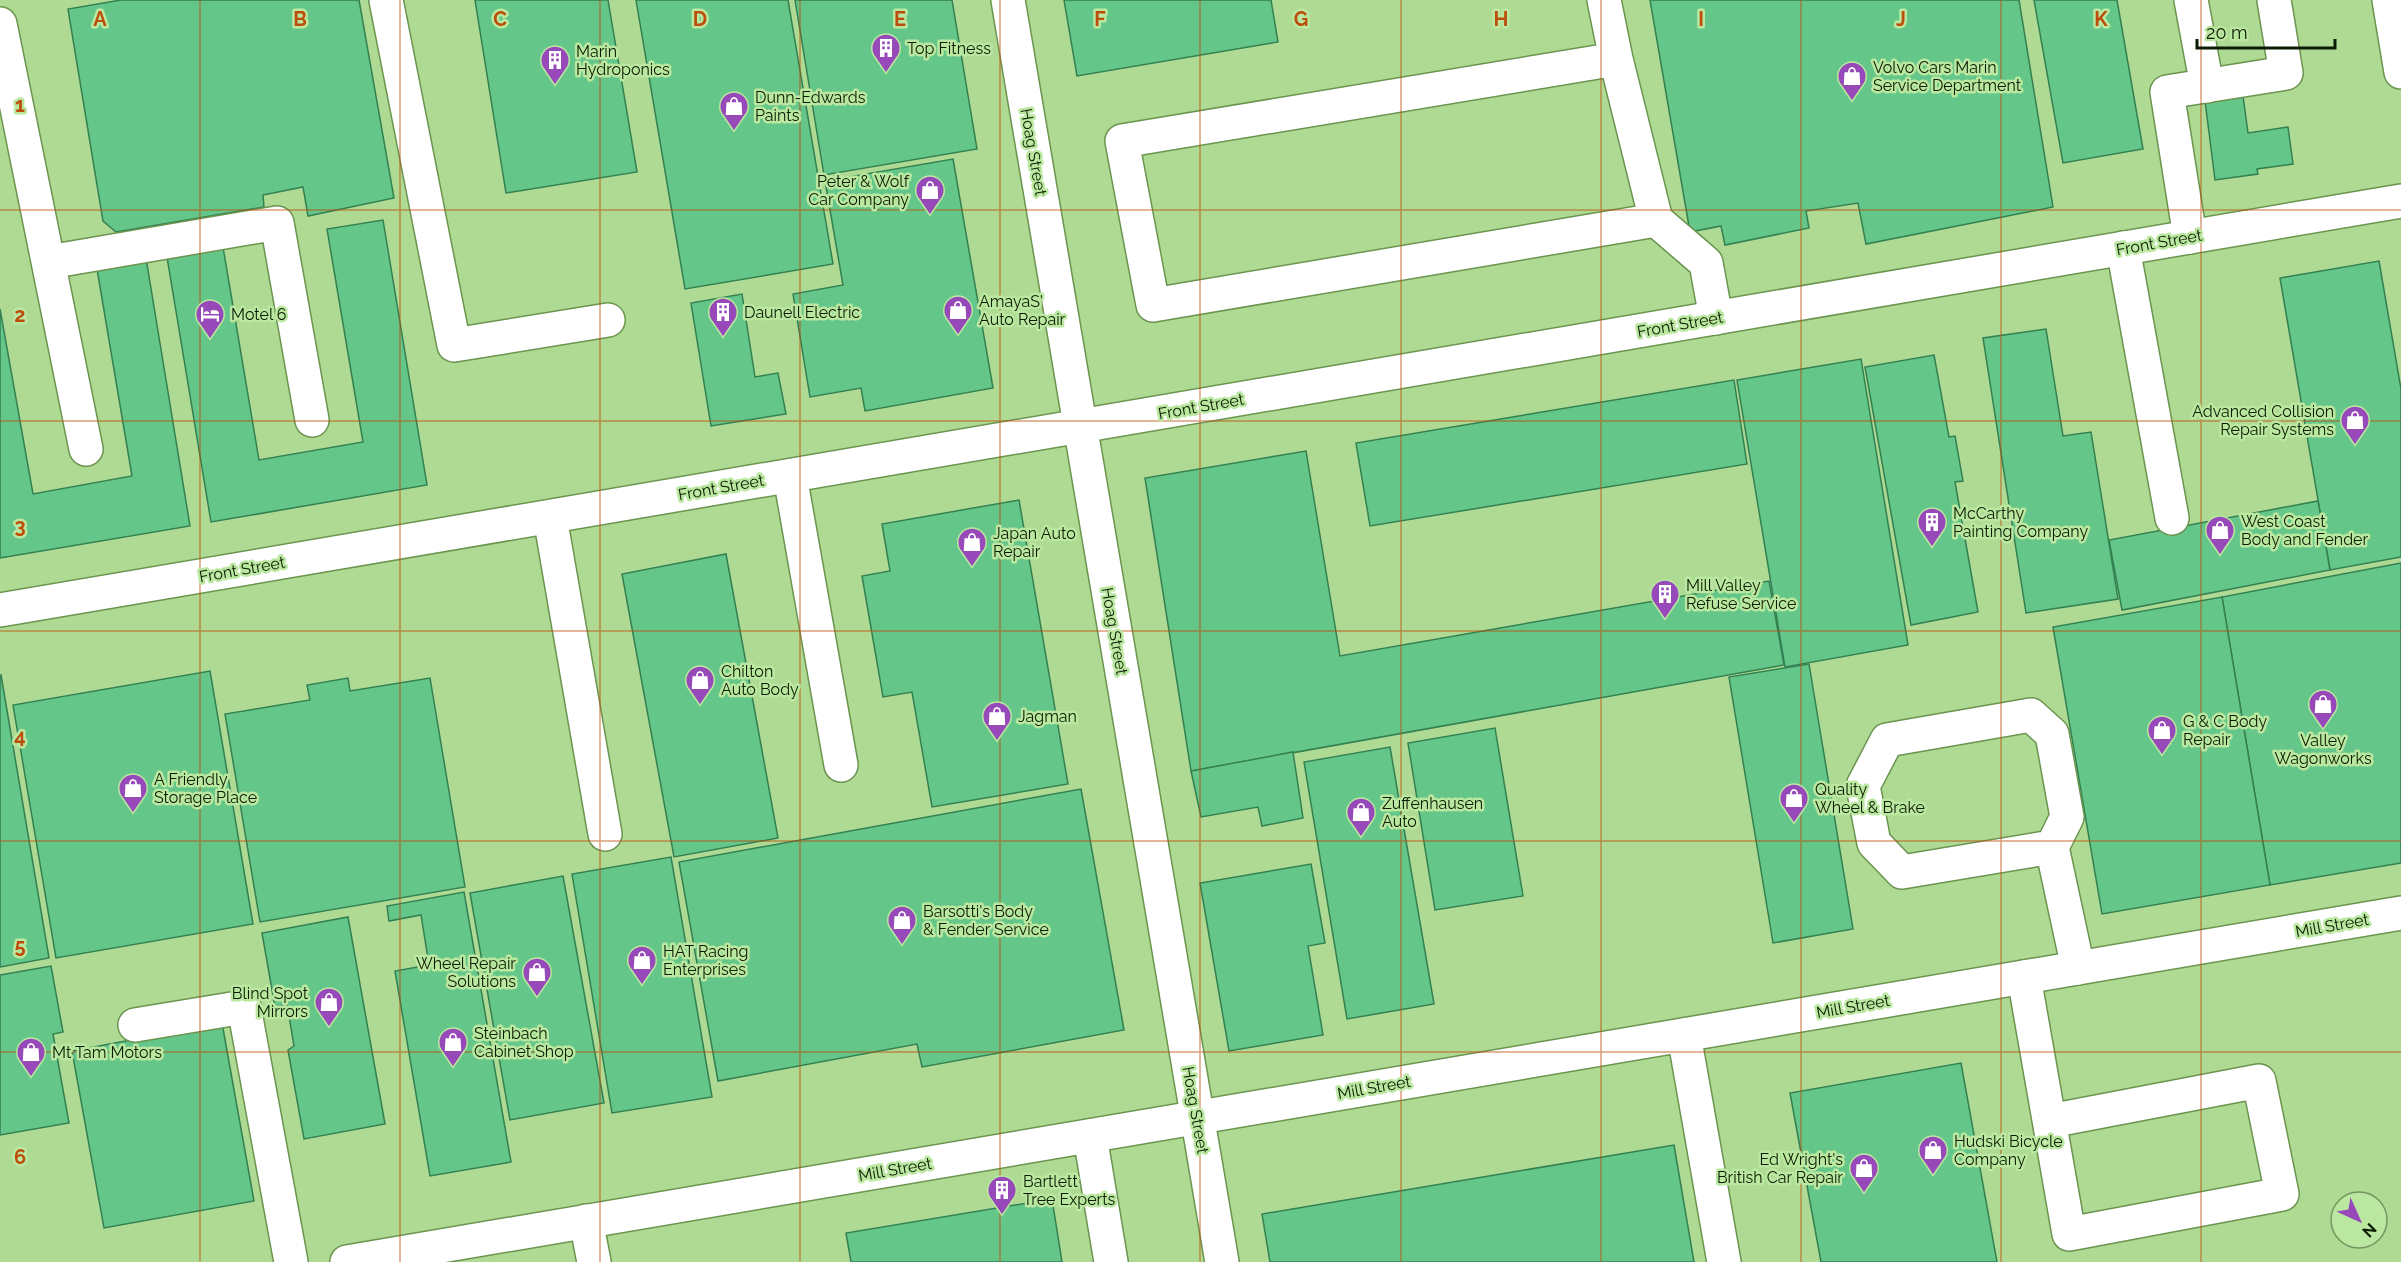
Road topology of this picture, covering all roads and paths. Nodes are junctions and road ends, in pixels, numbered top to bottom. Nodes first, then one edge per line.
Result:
1 (386, 0) edge
2 (1008, 0) edge
3 (1604, 0) edge
4 (2192, 0) edge
5 (2274, 0) edge
6 (2389, 0) edge
7 (0, 24) edge
8 (1616, 59) junction
9 (2401, 72) edge
10 (2206, 86) junction
11 (2401, 201) edge
12 (1656, 220) junction
13 (2190, 237) junction
14 (2123, 248) junction
15 (49, 262) junction
16 (1716, 318) junction
17 (608, 320) dead end
18 (312, 420) dead end
19 (1080, 426) junction
20 (86, 449) dead end
21 (790, 476) junction
22 (550, 517) junction
23 (2172, 518) dead end
24 (0, 610) edge
25 (841, 765) dead end
26 (605, 834) dead end
27 (2052, 847) junction
28 (2401, 913) edge
29 (2078, 969) junction
30 (2024, 977) junction
31 (135, 1025) dead end
32 (1684, 1035) junction
33 (1197, 1117) junction
34 (2050, 1121) junction
35 (1090, 1136) junction
36 (586, 1221) junction
37 (291, 1262) edge
38 (346, 1262) edge
39 (594, 1262) edge
40 (1111, 1262) edge
41 (1221, 1262) edge
42 (1724, 1262) edge

1 - 17 street
2 - 19 street, Hoag Street
3 - 8 street
4 - 10 street
5 - 10 street
6 - 9 street
7 - 15 street
8 - 12 street
8 - 12 street
10 - 13 street
11 - 13 street, Front Street
12 - 16 street
13 - 14 street, Front Street
14 - 16 street, Front Street
14 - 23 street
15 - 18 street
15 - 20 street
16 - 19 street, Front Street
19 - 21 street, Front Street
19 - 33 street, Hoag Street
21 - 22 street, Front Street
21 - 25 street
22 - 24 street, Front Street
22 - 26 street
27 - 27 street
27 - 29 street
28 - 29 street, Mill Street
29 - 30 street, Mill Street
30 - 32 street, Mill Street
30 - 34 street
31 - 37 street
32 - 33 street, Mill Street
32 - 42 street
33 - 35 street, Mill Street
33 - 41 street, Hoag Street
34 - 34 street
35 - 36 street, Mill Street
35 - 40 street
36 - 38 street, Mill Street
36 - 39 street

